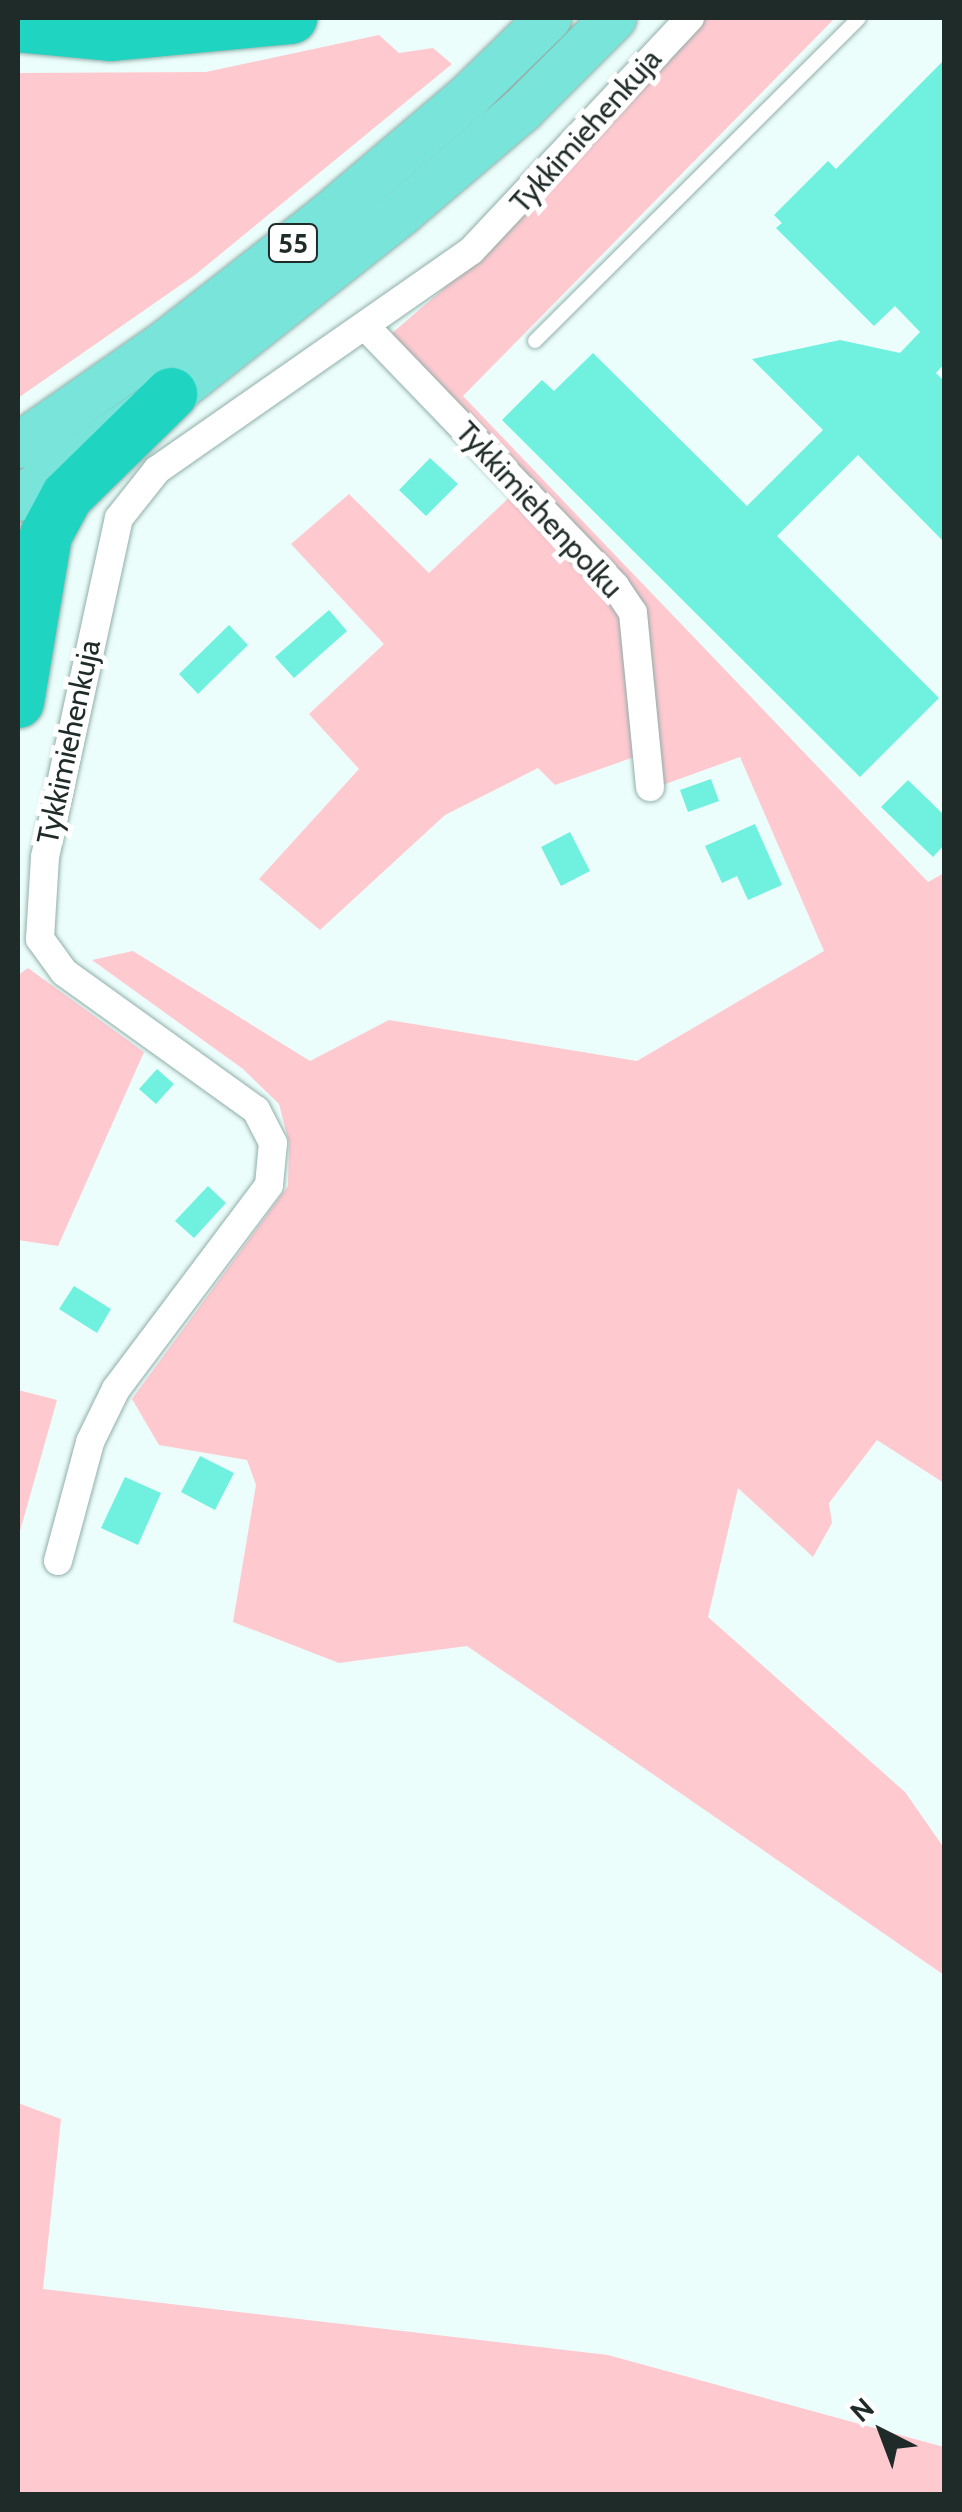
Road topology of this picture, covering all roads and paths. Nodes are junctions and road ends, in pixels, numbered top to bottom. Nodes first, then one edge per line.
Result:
1 (291, 18) edge
2 (548, 18) edge
3 (613, 18) edge
4 (690, 18) edge
5 (860, 18) edge
6 (18, 26) edge
7 (365, 326) junction
8 (535, 341) dead end
9 (172, 394) junction
10 (18, 444) edge
11 (18, 498) edge
12 (18, 572) edge
13 (22, 679) edge
14 (650, 787) dead end
15 (58, 1561) dead end

1 - 6 highway
2 - 10 main road, 55
3 - 9 main road, 55
4 - 7 street, Tykkimiehenkuja
5 - 8 lane
7 - 14 street, Tykkimiehenpolku
7 - 15 street, Tykkimiehenkuja
9 - 11 main road, 55
9 - 13 highway
12 - 13 highway

